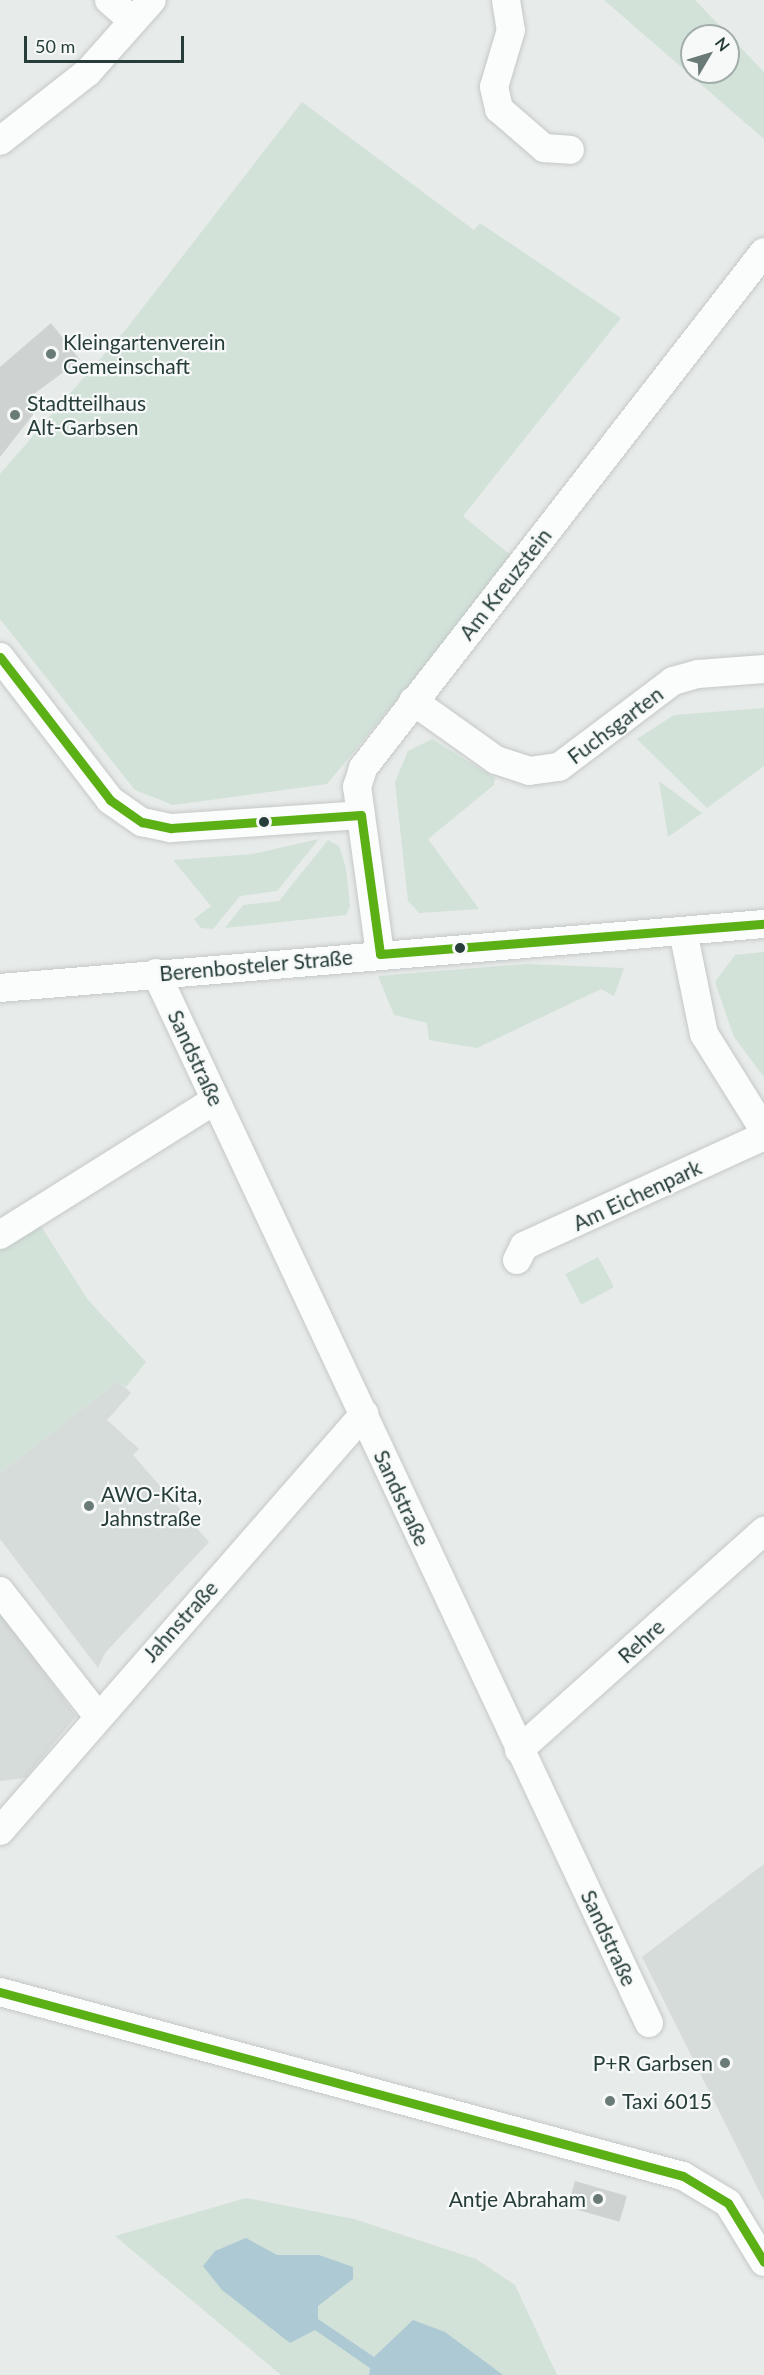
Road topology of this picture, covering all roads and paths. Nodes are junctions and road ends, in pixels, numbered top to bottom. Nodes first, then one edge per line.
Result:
1 (109, 0) edge
2 (153, 0) edge
3 (506, 0) edge
4 (131, 19) junction
5 (0, 141) edge
6 (570, 150) dead end
7 (764, 252) edge
8 (0, 657) edge
9 (764, 669) edge
10 (413, 701) junction
11 (361, 815) junction
12 (764, 924) edge
13 (683, 931) junction
14 (380, 954) junction
15 (156, 973) junction
16 (0, 988) edge
17 (215, 1100) junction
18 (764, 1130) edge
19 (764, 1136) edge
20 (0, 1234) edge
21 (517, 1260) dead end
22 (364, 1414) junction
23 (764, 1531) edge
24 (0, 1591) edge
25 (97, 1715) junction
26 (519, 1750) junction
27 (0, 1831) edge
28 (0, 1992) edge
29 (649, 2023) dead end
30 (764, 2262) edge

1 - 4 street
2 - 4 street
3 - 6 street
4 - 5 street
7 - 10 street, Am Kreuzstein
8 - 11 street
9 - 10 street, Fuchsgarten
10 - 11 street, Am Kreuzstein
11 - 14 street, Am Kreuzstein
12 - 13 street, Berenbosteler Straße
13 - 14 street, Berenbosteler Straße
13 - 18 street
14 - 15 street, Berenbosteler Straße
15 - 16 street, Berenbosteler Straße
15 - 17 street, Sandstraße
17 - 20 street
17 - 22 street, Sandstraße
19 - 21 street, Am Eichenpark
22 - 25 street, Jahnstraße
22 - 26 street, Sandstraße
23 - 26 street, Rehre
24 - 25 street
25 - 27 street, Jahnstraße
26 - 29 street, Sandstraße
28 - 30 street

